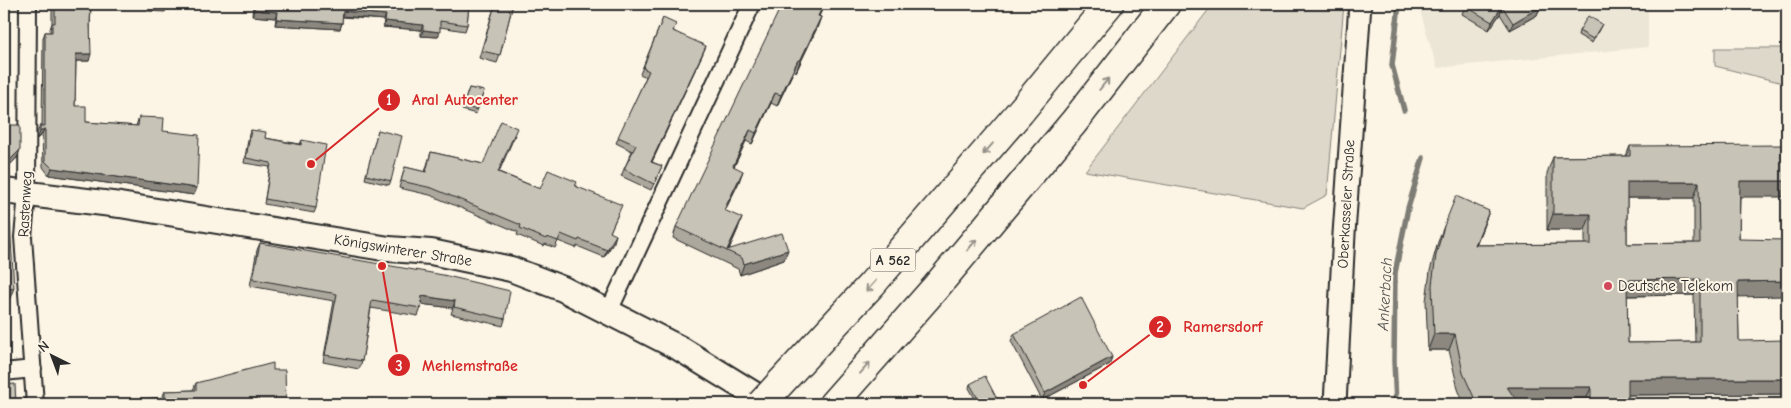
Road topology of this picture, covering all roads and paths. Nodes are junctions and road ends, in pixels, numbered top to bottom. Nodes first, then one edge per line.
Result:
1 (28, 4) edge
2 (752, 4) edge
3 (1094, 4) edge
4 (1109, 4) edge
5 (1166, 4) edge
6 (1360, 4) edge
7 (1020, 112) junction
8 (4, 192) edge
9 (27, 194) junction
10 (609, 311) junction
11 (33, 369) junction
12 (4, 372) edge
13 (35, 404) edge
14 (761, 404) edge
15 (770, 404) edge
16 (833, 404) edge
17 (1335, 404) edge

1 - 9 street, Rastenweg
2 - 10 street
3 - 7 highway
4 - 7 highway, A 562
16 -> 5 highway
6 - 17 street, Oberkasseler Straße
7 -> 14 highway, A 562, bridge
8 - 9 main road, Königswinterer Straße
9 - 10 main road, Königswinterer Straße
9 - 11 street, Rastenweg
10 - 15 main road, Königswinterer Straße
11 - 12 street
11 - 13 street, Rastenweg

